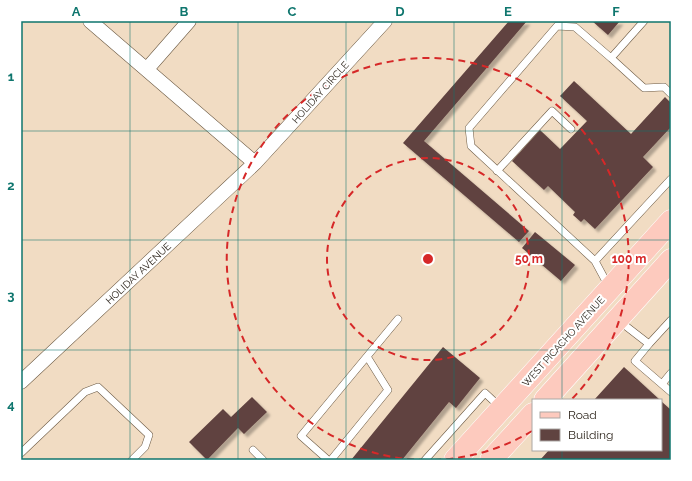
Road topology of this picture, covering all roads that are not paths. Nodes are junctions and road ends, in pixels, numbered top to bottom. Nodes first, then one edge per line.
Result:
1 (90, 21) edge
2 (189, 21) edge
3 (385, 21) edge
4 (644, 21) edge
5 (611, 58) junction
6 (147, 69) junction
7 (671, 94) edge
8 (571, 129) dead end
9 (255, 163) junction
10 (497, 171) junction
11 (671, 179) edge
12 (671, 221) edge
13 (671, 260) edge
14 (595, 261) junction
15 (603, 296) junction
16 (398, 319) dead end
17 (618, 320) junction
18 (671, 320) edge
19 (649, 344) junction
20 (368, 358) junction
21 (671, 373) edge
22 (21, 382) edge
23 (662, 384) junction
24 (671, 392) edge
25 (546, 399) edge
26 (502, 408) junction
27 (532, 415) edge
28 (253, 450) dead end
29 (21, 453) edge
30 (132, 460) edge
31 (264, 460) edge
32 (328, 460) edge
33 (331, 460) edge
34 (425, 460) edge
35 (455, 460) edge
36 (491, 460) edge

1 - 6 street
2 - 6 street
3 - 9 street, HOLIDAY CIRCLE
4 - 5 lane
5 - 7 lane
5 - 10 lane
6 - 9 street
8 - 10 lane
9 - 22 street, HOLIDAY AVENUE
10 - 14 lane
11 - 14 lane
12 - 15 main road, WEST PICACHO AVENUE
13 - 17 main road
14 - 15 lane
15 - 17 main road
15 - 26 main road, WEST PICACHO AVENUE
16 - 20 lane
17 - 19 lane
17 - 25 main road
18 - 19 lane
19 - 23 lane
20 - 32 lane
20 - 33 lane
21 - 23 lane
23 - 24 lane
26 - 34 lane
26 - 35 main road, WEST PICACHO AVENUE
27 - 36 main road
28 - 31 lane
29 - 30 lane

